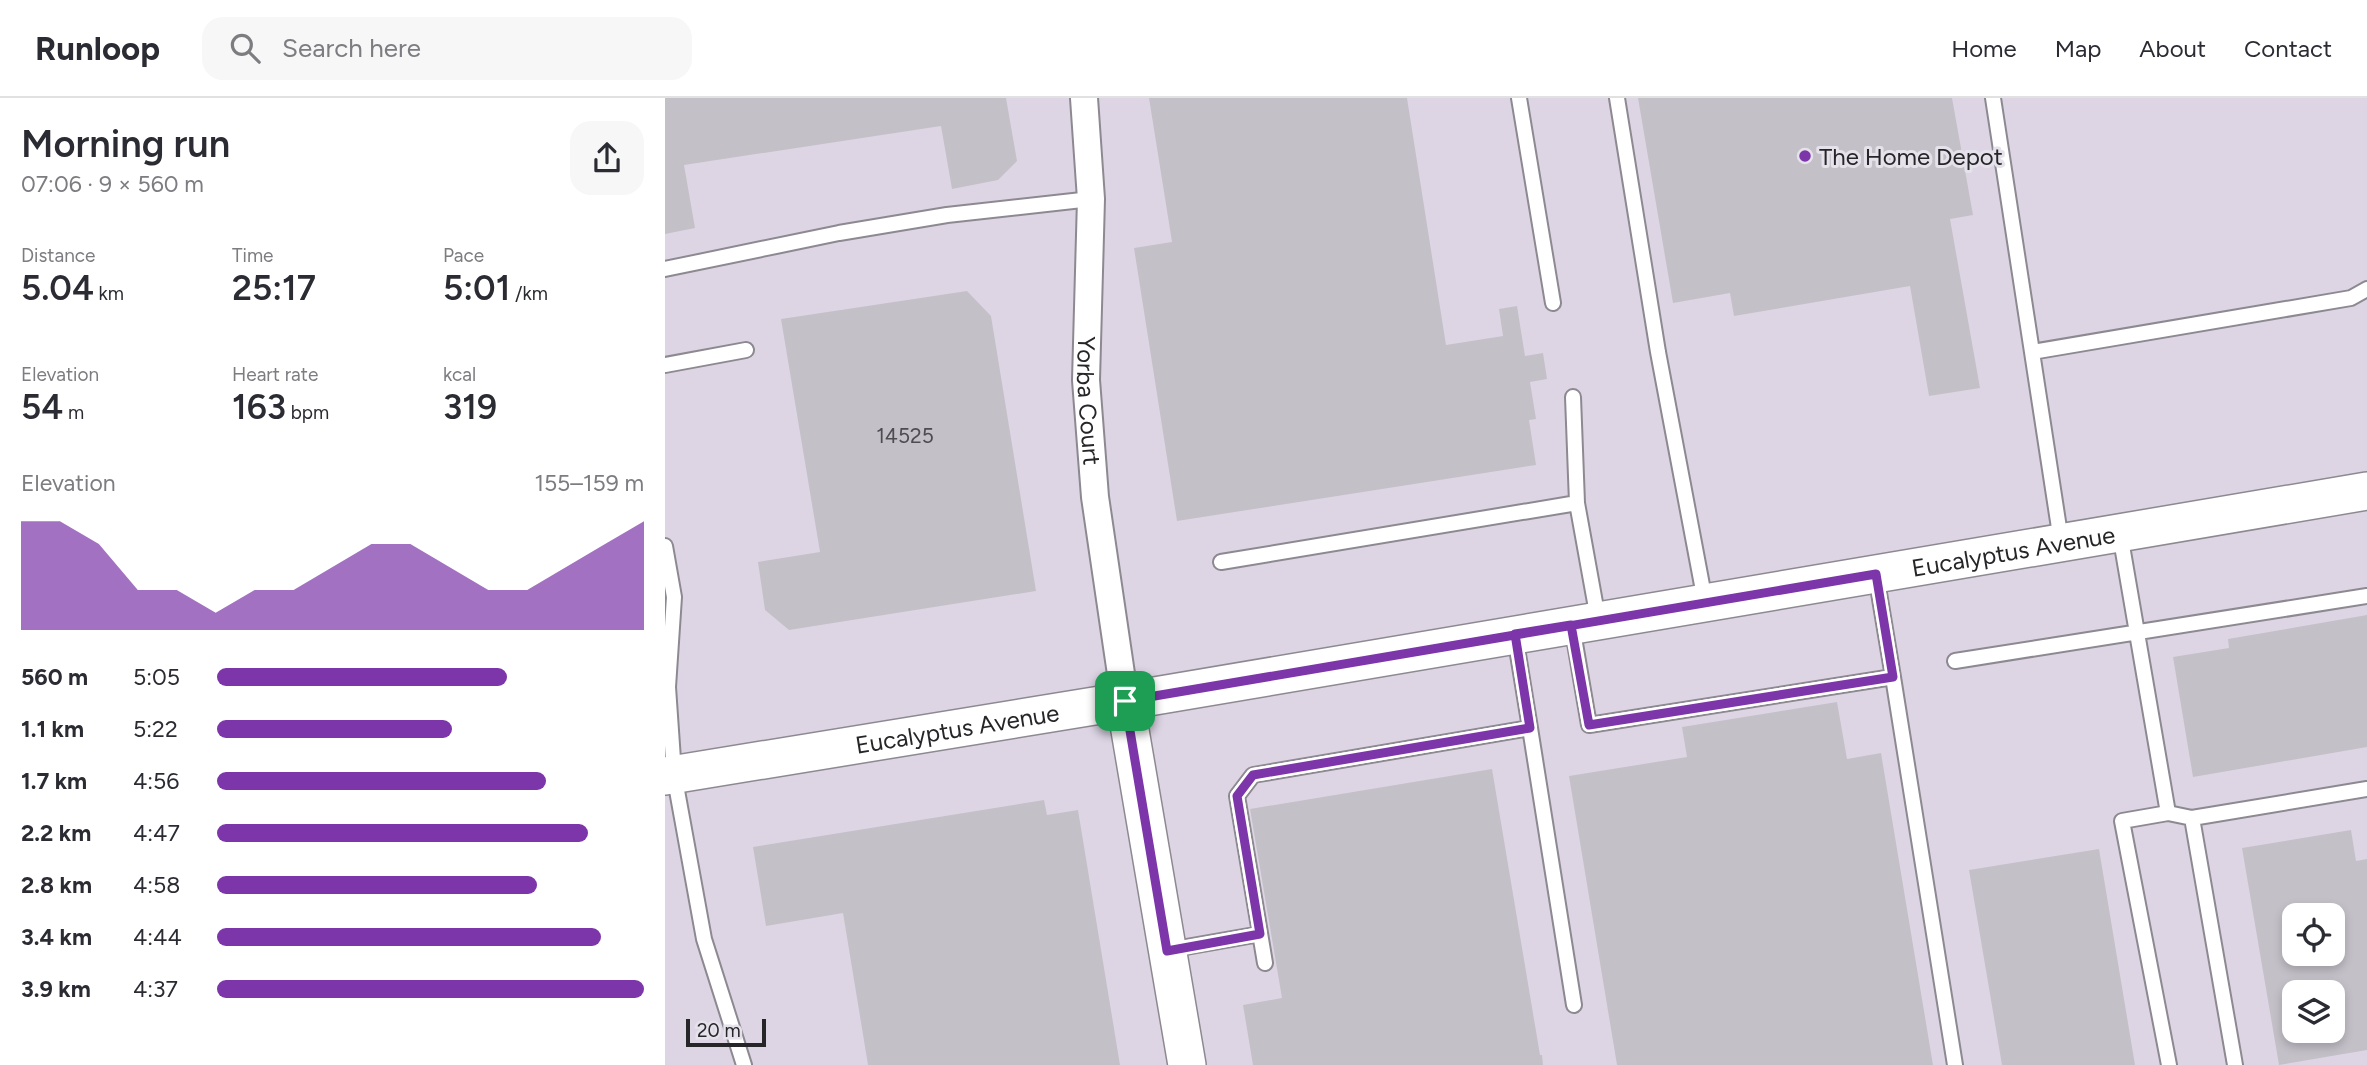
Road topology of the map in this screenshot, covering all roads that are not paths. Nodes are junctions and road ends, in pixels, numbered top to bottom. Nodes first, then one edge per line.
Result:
1 (1084, 98) edge
2 (1520, 98) edge
3 (1617, 98) edge
4 (1993, 98) edge
5 (1091, 199) junction
6 (665, 270) edge
7 (2367, 289) edge
8 (1553, 303) dead end
9 (746, 350) dead end
10 (2032, 352) junction
11 (665, 365) edge
12 (1573, 397) dead end
13 (2367, 491) edge
14 (1577, 503) junction
15 (2120, 532) junction
16 (2061, 543) junction
17 (665, 546) edge
18 (1221, 562) dead end
19 (1876, 574) junction
20 (2367, 596) edge
21 (1706, 602) junction
22 (1585, 623) junction
23 (1515, 634) junction
24 (2137, 634) junction
25 (1955, 661) dead end
26 (1893, 677) junction
27 (1125, 701) junction
28 (1530, 728) junction
29 (669, 775) edge
30 (2367, 789) edge
31 (2168, 813) junction
32 (2192, 818) junction
33 (1260, 934) junction
34 (1167, 951) junction
35 (1265, 963) dead end
36 (1574, 1005) dead end
37 (744, 1065) edge
38 (1187, 1065) edge
39 (1955, 1065) edge
40 (2169, 1065) edge
41 (2235, 1065) edge

1 - 5 street, Yorba Court
2 - 8 lane
3 - 21 lane
4 - 10 lane
5 - 6 lane
5 - 27 street, Yorba Court
7 - 10 lane
9 - 11 lane
10 - 16 lane
12 - 14 lane
13 - 15 street, Eucalyptus Avenue
14 - 18 lane
14 - 22 lane
15 - 16 street, Eucalyptus Avenue
15 - 24 lane
16 - 19 street, Eucalyptus Avenue
17 - 29 lane
19 - 21 street, Eucalyptus Avenue
19 - 26 lane
20 - 24 lane
21 - 22 street, Eucalyptus Avenue
22 - 23 street, Eucalyptus Avenue
22 - 26 lane
23 - 27 street, Eucalyptus Avenue
23 - 28 lane
24 - 25 lane
24 - 31 lane
26 - 39 lane
27 - 29 street, Eucalyptus Avenue
27 - 34 street
28 - 33 lane
28 - 36 lane
29 - 37 lane
30 - 32 lane
31 - 32 lane
31 - 40 lane
32 - 41 lane
33 - 34 lane
33 - 35 lane
34 - 38 street

